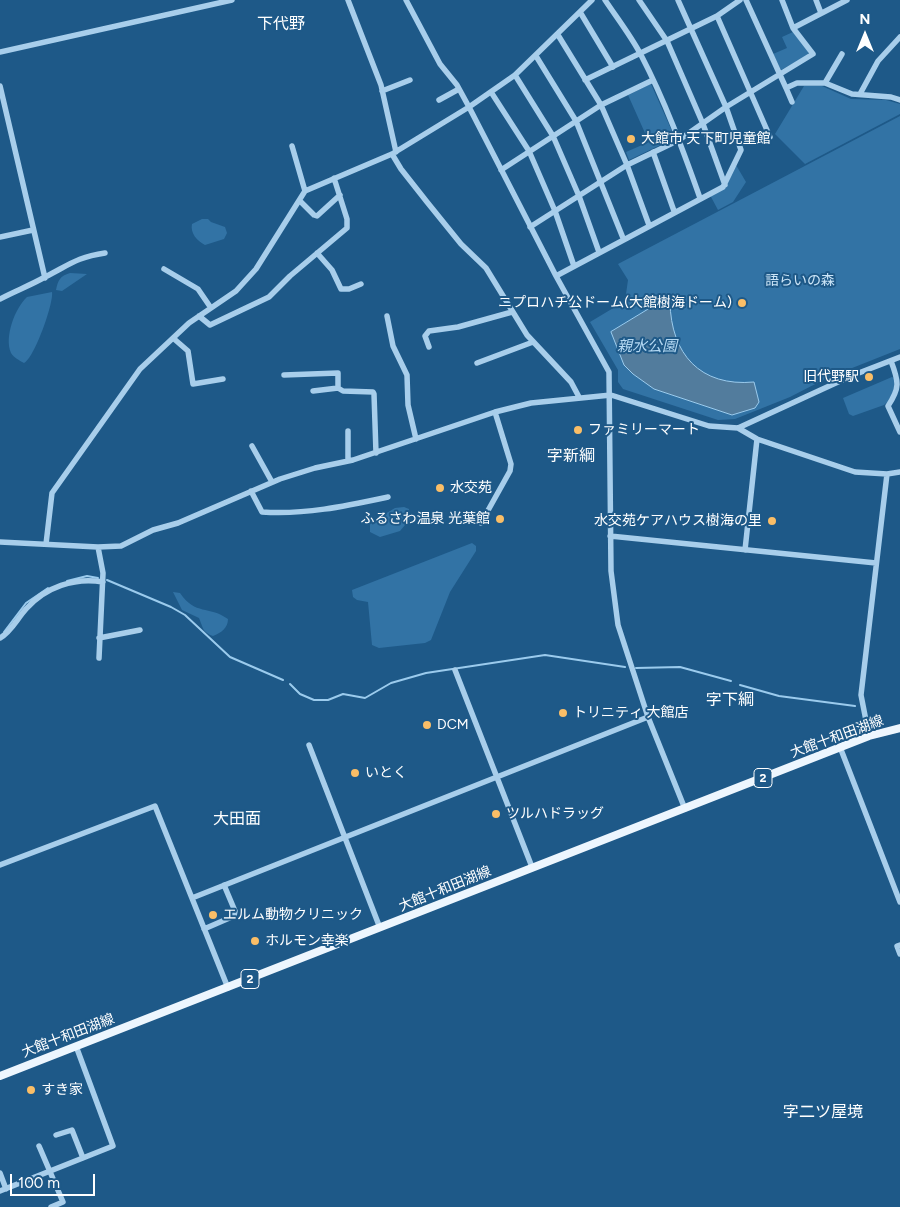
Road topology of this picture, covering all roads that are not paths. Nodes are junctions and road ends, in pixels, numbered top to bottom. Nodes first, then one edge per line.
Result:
1 (232, 0) edge
2 (348, 0) edge
3 (406, 0) edge
4 (592, 0) edge
5 (606, 0) edge
6 (639, 0) edge
7 (678, 0) edge
8 (740, 0) edge
9 (746, 0) edge
10 (782, 0) edge
11 (816, 0) edge
12 (847, 0) edge
13 (580, 12) junction
14 (821, 13) junction
15 (718, 16) junction
16 (794, 28) junction
17 (691, 30) junction
18 (558, 35) junction
19 (900, 38) edge
20 (667, 42) junction
21 (0, 52) edge
22 (640, 54) junction
23 (842, 54) dead end
24 (536, 56) junction
25 (613, 67) junction
26 (515, 75) junction
27 (780, 75) junction
28 (410, 80) dead end
29 (586, 80) junction
30 (653, 80) junction
31 (825, 83) junction
32 (0, 86) edge
33 (786, 88) junction
34 (459, 89) junction
35 (382, 92) junction
36 (491, 92) junction
37 (751, 92) junction
38 (860, 94) junction
39 (439, 100) dead end
40 (900, 100) edge
41 (792, 102) dead end
42 (600, 105) junction
43 (469, 107) junction
44 (726, 107) junction
45 (576, 120) junction
46 (702, 124) junction
47 (553, 136) junction
48 (770, 137) dead end
49 (679, 140) junction
50 (292, 146) dead end
51 (529, 151) junction
52 (653, 152) junction
53 (394, 153) junction
54 (627, 165) junction
55 (501, 170) junction
56 (334, 178) junction
57 (602, 180) junction
58 (725, 185) junction
59 (306, 191) junction
60 (340, 195) junction
61 (579, 196) junction
62 (700, 198) junction
63 (300, 201) junction
64 (555, 211) junction
65 (674, 212) junction
66 (649, 225) junction
67 (530, 227) junction
68 (33, 230) junction
69 (0, 237) edge
70 (623, 238) junction
71 (106, 252) dead end
72 (599, 252) junction
73 (317, 253) junction
74 (574, 266) junction
75 (164, 269) dead end
76 (556, 276) junction
77 (45, 278) junction
78 (362, 284) dead end
79 (0, 299) edge
80 (211, 308) junction
81 (512, 312) junction
82 (199, 316) junction
83 (387, 316) dead end
84 (173, 338) junction
85 (533, 342) junction
86 (429, 347) dead end
87 (900, 357) edge
88 (891, 361) junction
89 (478, 363) dead end
90 (284, 375) dead end
91 (223, 379) dead end
92 (338, 388) junction
93 (313, 391) dead end
94 (611, 395) junction
95 (579, 397) junction
96 (495, 412) junction
97 (738, 428) junction
98 (348, 431) dead end
99 (900, 432) edge
100 (416, 439) junction
101 (757, 439) junction
102 (252, 446) dead end
103 (376, 452) junction
104 (348, 461) junction
105 (900, 472) edge
106 (887, 474) junction
107 (272, 482) junction
108 (251, 490) junction
109 (388, 497) dead end
110 (481, 523) dead end
111 (610, 536) junction
112 (0, 542) edge
113 (46, 544) junction
114 (98, 547) junction
115 (745, 550) junction
116 (876, 564) junction
117 (103, 582) junction
118 (140, 630) dead end
119 (0, 638) edge
120 (100, 638) junction
121 (99, 658) dead end
122 (455, 670) dead end
123 (648, 717) junction
124 (900, 728) edge
125 (869, 736) junction
126 (309, 745) dead end
127 (840, 747) junction
128 (498, 778) junction
129 (685, 808) junction
130 (345, 838) junction
131 (0, 865) edge
132 (532, 867) junction
133 (224, 885) junction
134 (192, 898) junction
135 (900, 902) edge
136 (380, 928) junction
137 (204, 929) junction
138 (900, 945) edge
139 (900, 954) edge
140 (228, 988) junction
141 (76, 1046) junction
142 (0, 1076) edge
143 (56, 1135) dead end
144 (39, 1146) dead end
145 (83, 1158) junction
146 (50, 1172) junction
147 (0, 1173) edge
148 (3, 1190) edge
149 (51, 1207) edge

1 - 21 street
2 - 35 street
3 - 34 street
4 - 13 street
5 - 22 street
6 - 20 street
7 - 17 street
8 - 15 street
9 - 27 street
10 - 16 street
11 - 14 street
12 - 14 street
13 - 18 street
13 - 25 street
14 - 16 street
15 - 17 street
15 - 37 street
16 - 27 street
17 - 20 street
17 - 44 street
18 - 24 street
18 - 29 street
19 - 38 street
20 - 22 street
20 - 46 street
22 - 25 street
22 - 30 street
23 - 31 street
24 - 26 street
24 - 45 street
25 - 29 street
26 - 36 street
26 - 47 street
27 - 33 street
27 - 37 street
28 - 35 street
29 - 42 street
30 - 42 street
30 - 49 street
31 - 33 street
31 - 38 street
32 - 68 street
33 - 41 street
34 - 39 street
34 - 43 street
35 - 53 street
36 - 43 street
36 - 51 street
37 - 44 street
37 - 48 street
38 - 40 street
42 - 45 street
42 - 54 street
43 - 53 street
43 - 55 street
44 - 46 street
44 - 58 street
45 - 47 street
45 - 57 street
46 - 49 street
46 - 58 street
47 - 51 street
47 - 61 street
49 - 52 street
49 - 62 street
50 - 59 street
51 - 55 street
51 - 64 street
52 - 54 street
52 - 65 street
53 - 56 street
53 - 81 street
54 - 57 street
54 - 66 street
55 - 67 street
56 - 59 street
56 - 60 street
57 - 61 street
57 - 70 street
58 - 62 street
59 - 63 street
60 - 63 street
60 - 73 street
61 - 64 street
61 - 72 street
62 - 65 street
63 - 80 street
64 - 67 street
64 - 74 street
65 - 66 street
66 - 70 street
67 - 76 street
68 - 69 street
68 - 77 street
70 - 72 street
71 - 77 street
72 - 74 street
73 - 78 street
73 - 82 street
74 - 76 street
75 - 80 street
76 - 94 street
77 - 79 street
80 - 82 street
81 - 85 street
81 - 86 street
82 - 84 street
83 - 100 street
84 - 91 street
84 - 113 street
85 - 89 street
85 - 95 street
87 - 88 street
88 - 97 street
88 - 99 street
90 - 92 street
92 - 93 street
92 - 103 street
94 - 95 street
94 - 97 street
94 - 111 street
95 - 96 street
96 - 100 street
96 - 110 street
97 - 101 street
98 - 104 street
100 - 103 street
101 - 106 street
101 - 115 street
102 - 107 street
103 - 104 street
104 - 107 street
105 - 106 street
106 - 116 street
107 - 108 street
108 - 109 street
108 - 114 street
111 - 115 street
111 - 123 street
112 - 113 street
113 - 114 street
114 - 117 street
115 - 116 street
116 - 125 street
117 - 119 street
117 - 120 street
118 - 120 street
120 - 121 street
122 - 128 street
123 - 128 street
123 - 129 street
124 - 125 main road, 大館十和田湖線 / 2
125 - 127 main road, 大館十和田湖線 / 2
126 - 130 street
127 - 129 main road, 大館十和田湖線 / 2
127 - 135 street
128 - 130 street
128 - 132 street
129 - 132 main road, 大館十和田湖線 / 2
130 - 133 street
130 - 136 street
131 - 134 street
132 - 136 main road, 大館十和田湖線 / 2
133 - 134 street
133 - 137 street
134 - 137 street
136 - 140 main road, 大館十和田湖線 / 2
137 - 140 street
138 - 139 street
140 - 141 main road, 大館十和田湖線 / 2
141 - 142 main road, 大館十和田湖線 / 2
141 - 145 street
143 - 145 street
144 - 146 street
145 - 146 street
146 - 148 street
146 - 149 street
147 - 148 street

